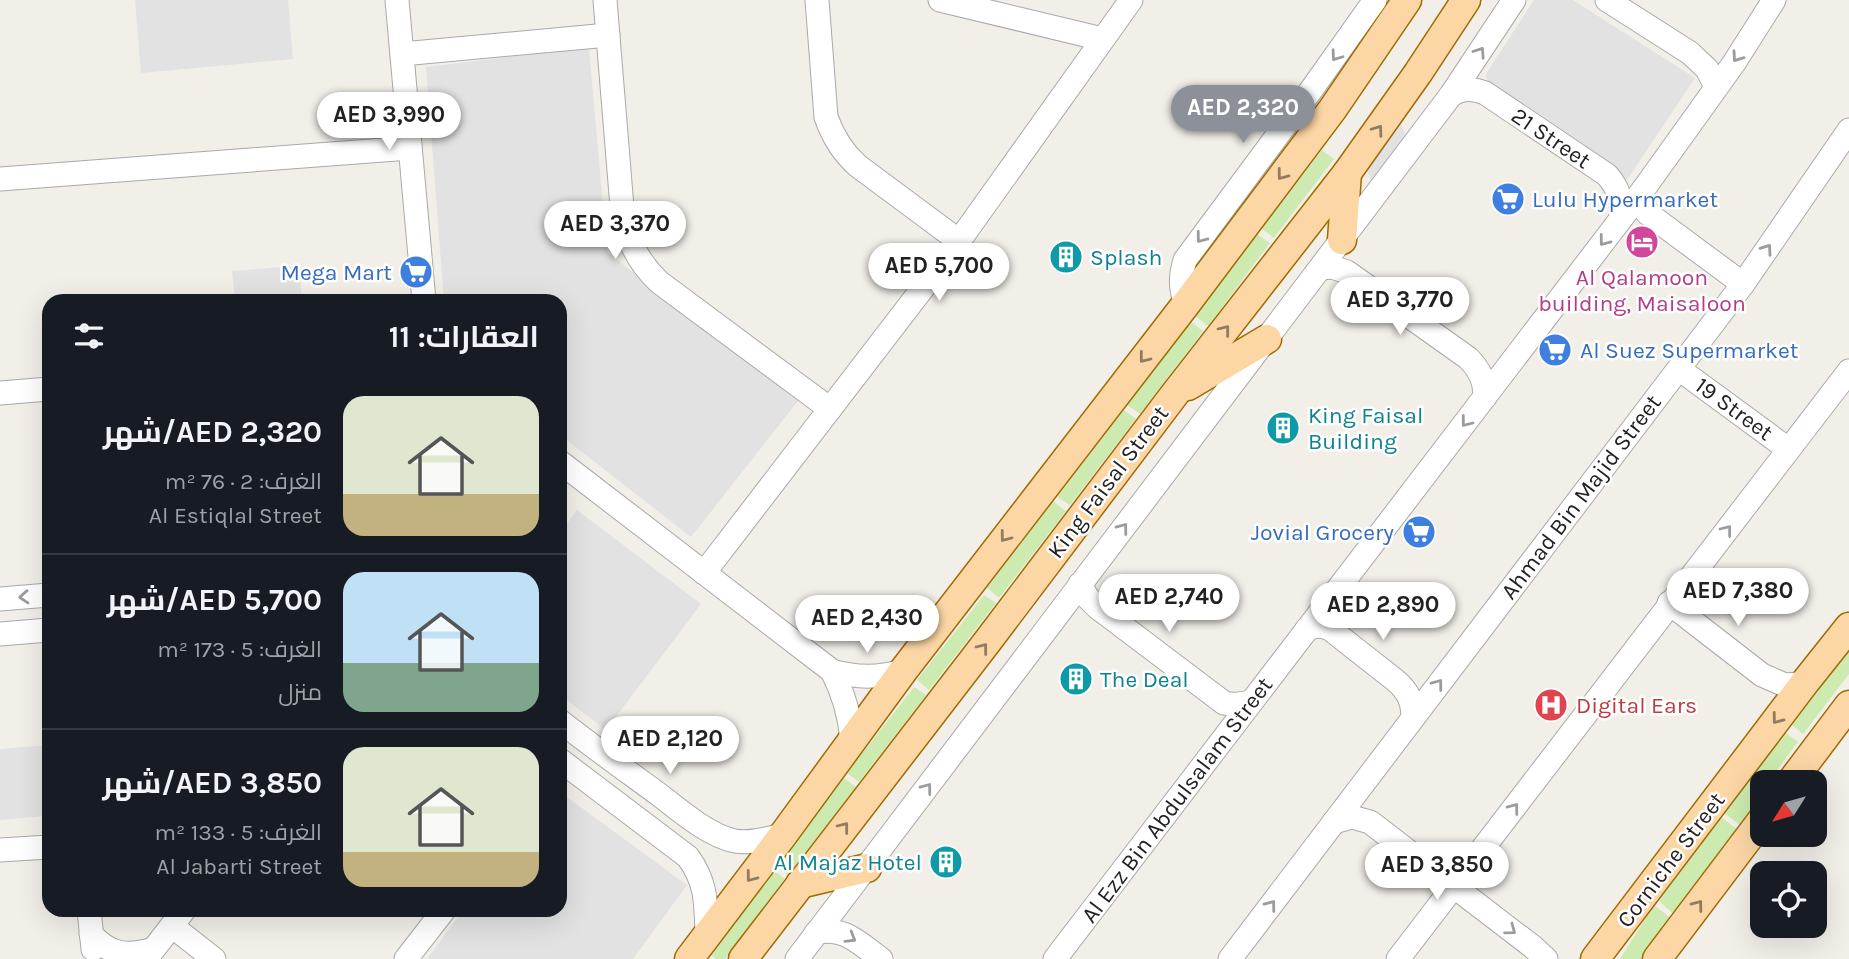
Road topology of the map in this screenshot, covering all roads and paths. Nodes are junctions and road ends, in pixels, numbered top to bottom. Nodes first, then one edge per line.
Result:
1 (397, 0) edge
2 (605, 0) edge
3 (817, 0) edge
4 (940, 0) edge
5 (1131, 0) edge
6 (1376, 0) edge
7 (1407, 0) edge
8 (1466, 0) edge
9 (1514, 0) edge
10 (1607, 0) edge
11 (1774, 0) edge
12 (608, 35) junction
13 (1102, 39) junction
14 (402, 54) junction
15 (1716, 87) junction
16 (1451, 95) junction
17 (1849, 130) edge
18 (410, 148) junction
19 (1347, 173) junction
20 (0, 179) edge
21 (1643, 190) junction
22 (1621, 218) junction
23 (1342, 240) junction
24 (959, 241) junction
25 (1321, 268) junction
26 (1743, 284) junction
27 (423, 294) edge
28 (1186, 304) junction
29 (1267, 339) junction
30 (1679, 369) junction
31 (1849, 371) edge
32 (42, 390) edge
33 (0, 393) edge
34 (1174, 395) junction
35 (1485, 397) junction
36 (830, 409) junction
37 (1788, 449) junction
38 (567, 467) edge
39 (704, 573) junction
40 (1080, 584) junction
41 (42, 596) edge
42 (0, 599) edge
43 (1669, 603) junction
44 (1849, 627) edge
45 (1307, 629) junction
46 (0, 634) edge
47 (42, 637) edge
48 (832, 671) junction
49 (903, 671) junction
50 (1805, 681) junction
51 (1252, 701) junction
52 (1849, 705) edge
53 (1413, 718) junction
54 (567, 726) edge
55 (852, 741) junction
56 (567, 765) edge
57 (1800, 770) edge
58 (586, 779) junction
59 (567, 783) edge
60 (679, 810) junction
61 (1335, 822) junction
62 (783, 835) junction
63 (1750, 836) edge
64 (42, 847) edge
65 (0, 850) edge
66 (867, 868) junction
67 (800, 884) junction
68 (1453, 887) junction
69 (90, 917) edge
70 (439, 917) edge
71 (178, 918) edge
72 (816, 933) junction
73 (91, 934) junction
74 (707, 934) junction
75 (149, 954) edge
76 (95, 959) edge
77 (214, 959) edge
78 (406, 959) edge
79 (689, 959) edge
80 (743, 959) edge
81 (797, 959) edge
82 (881, 959) edge
83 (1055, 959) edge
84 (1230, 959) edge
85 (1398, 959) edge
86 (1546, 959) edge
87 (1595, 959) edge
88 (1657, 959) edge

1 - 14 street
2 - 12 street
3 - 24 street
4 - 13 street
5 - 13 street
6 -> 28 street
7 -> 28 main road, King Faisal Street
19 -> 8 main road, King Faisal Street
16 -> 9 street, King Faisal Street
10 - 15 street
11 -> 15 street, Al Ezz Bin Abdulsalam Street
12 - 14 street
12 - 36 street
13 - 24 street
14 - 18 street
15 - 21 street, Al Ezz Bin Abdulsalam Street
16 - 22 street, 21 Street
16 - 23 street, King Faisal Street
26 -> 17 street, Ahmad Bin Majid Street
18 - 20 street
18 - 27 street
19 - 23 main road
34 -> 19 main road, King Faisal Street
21 - 22 street, Al Ezz Bin Abdulsalam Street
21 - 26 street
22 -> 35 street, Al Ezz Bin Abdulsalam Street
23 - 25 street, King Faisal Street
24 - 36 street
25 - 29 street, King Faisal Street
25 - 35 street
26 - 30 street, Ahmad Bin Majid Street
28 -> 49 main road, King Faisal Street
29 - 34 main road
40 -> 29 street, King Faisal Street
30 - 37 street, 19 Street
53 -> 30 street, Ahmad Bin Majid Street
31 - 37 street
32 - 33 street
67 -> 34 main road, King Faisal Street
35 -> 45 street, Al Ezz Bin Abdulsalam Street
36 - 39 street
43 -> 37 street
38 - 39 street
39 - 48 street
40 - 51 street
66 -> 40 street, King Faisal Street
41 -> 42 street
43 - 50 street
68 -> 43 street
44 - 50 main road, Corniche Street
45 - 51 street, Al Ezz Bin Abdulsalam Street
45 - 53 street
46 - 47 street
48 - 49 street
48 - 55 street
49 - 55 main road, King Faisal Street
50 -> 87 main road, Corniche Street
51 - 83 street, Al Ezz Bin Abdulsalam Street
52 - 57 main road
53 - 61 street, Ahmad Bin Majid Street
54 - 60 street
55 - 62 main road, King Faisal Street
56 - 58 street
58 - 59 street
58 - 60 street
58 - 74 street
60 - 62 street
61 - 68 street
84 -> 61 street, Ahmad Bin Majid Street
62 -> 74 main road, King Faisal Street
88 -> 63 main road
64 - 65 street
66 - 67 main road
66 - 72 street, King Faisal Street
67 - 80 main road, King Faisal Street
68 - 85 street
68 -> 86 street
69 - 73 street
70 - 78 street
71 - 75 street
71 - 77 street
72 - 81 street, King Faisal Street
72 -> 82 street
73 - 75 street
73 - 76 street
74 - 79 main road, King Faisal Street

